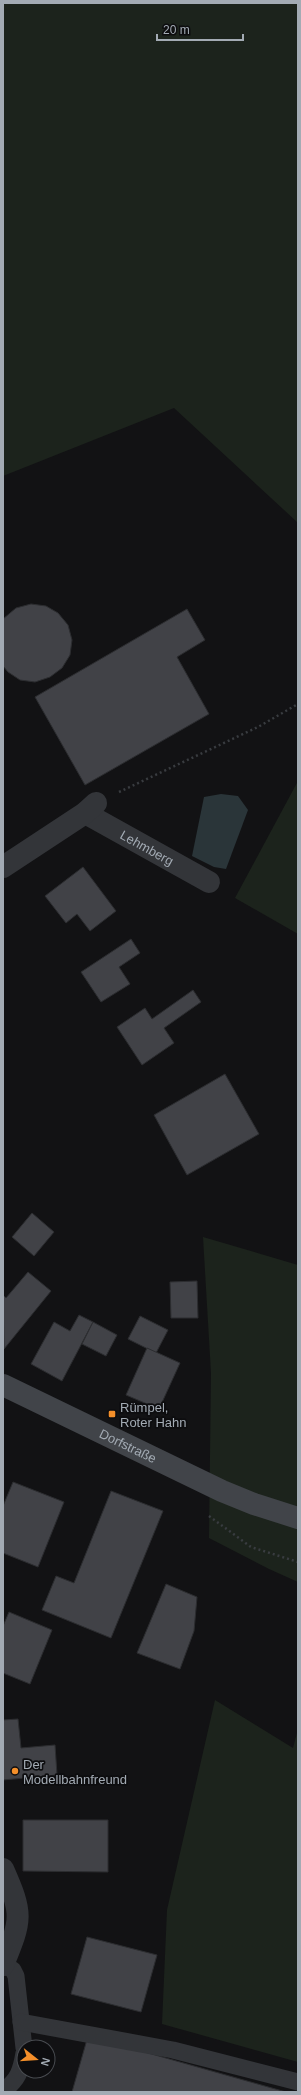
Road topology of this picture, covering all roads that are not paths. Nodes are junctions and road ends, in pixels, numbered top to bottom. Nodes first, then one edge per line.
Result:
1 (3, 867) edge
2 (210, 882) dead end
3 (3, 1385) edge
4 (298, 1518) edge
5 (3, 1869) edge
6 (3, 1964) edge
7 (21, 2022) junction
8 (23, 2039) edge
9 (16, 2079) edge
10 (298, 2082) edge
11 (3, 2091) edge

1 - 2 street, Lehmberg
3 - 4 street, Dorfstraße
5 - 6 street
6 - 7 lane
7 - 8 lane
7 - 10 lane
9 - 11 lane

